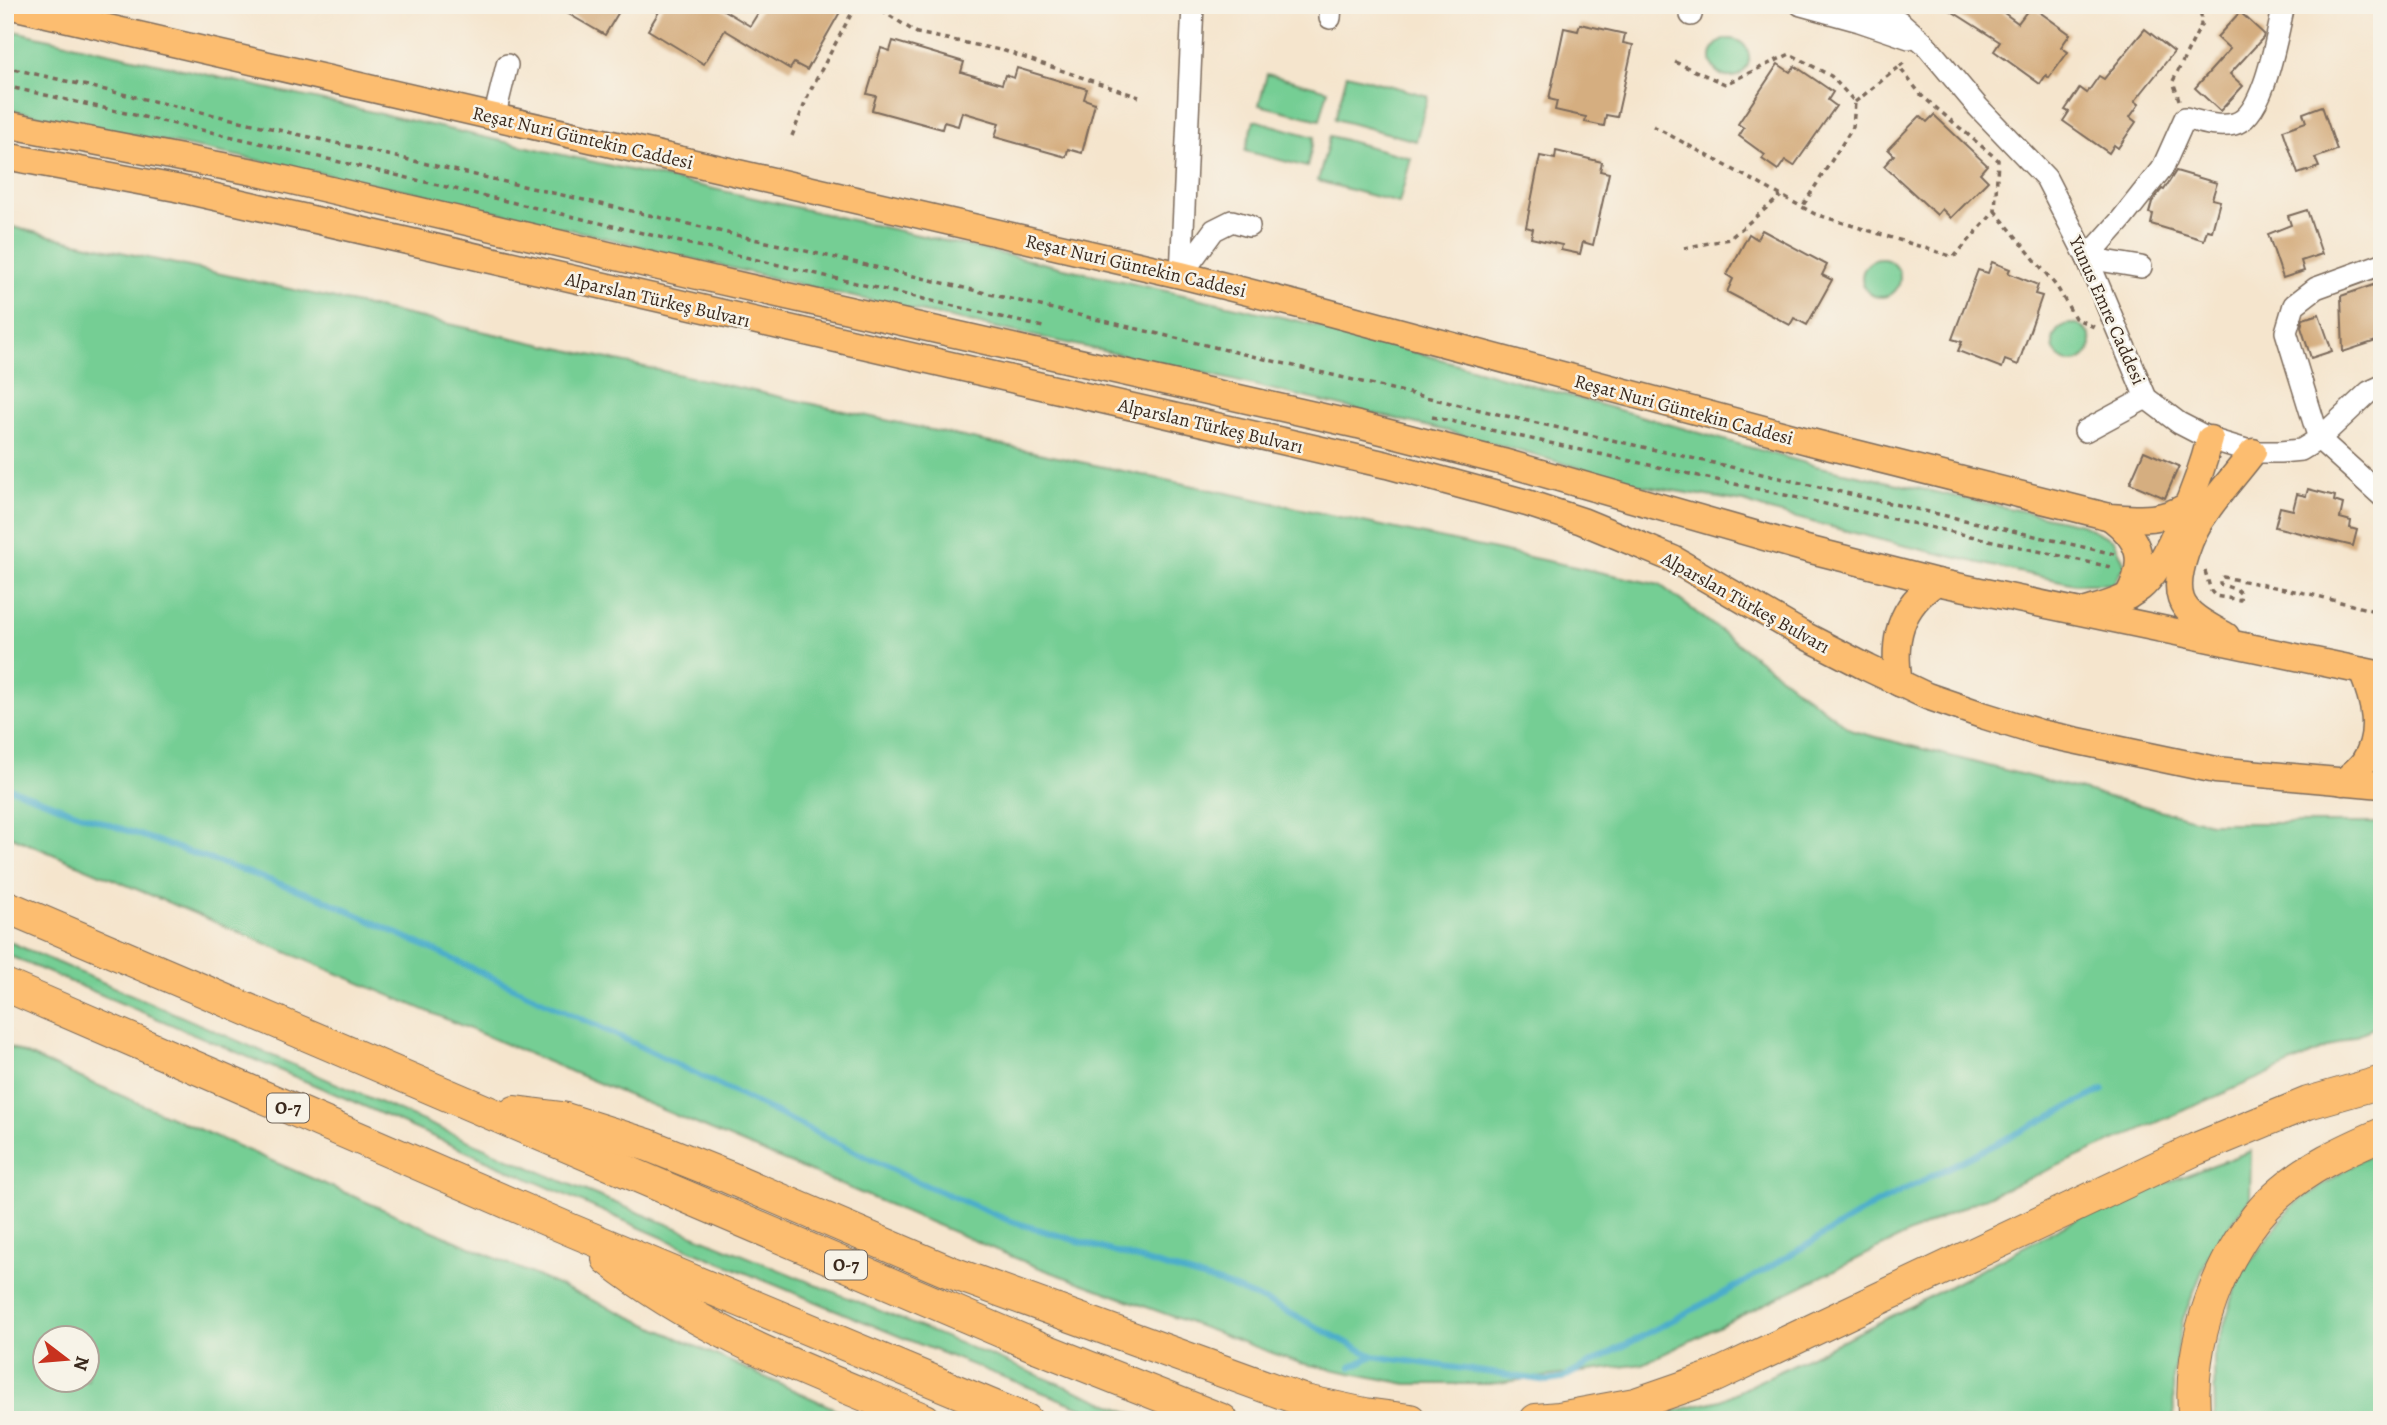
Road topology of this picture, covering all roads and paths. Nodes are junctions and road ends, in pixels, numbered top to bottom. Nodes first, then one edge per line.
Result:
1 (8, 5) edge
2 (856, 5) edge
3 (873, 5) edge
4 (1193, 5) edge
5 (1801, 5) edge
6 (1872, 5) edge
7 (2201, 5) edge
8 (2284, 5) edge
9 (1905, 14) edge
10 (1925, 44) junction
11 (1675, 62) dead end
12 (507, 65) dead end
13 (5, 67) edge
14 (1899, 67) junction
15 (5, 86) edge
16 (1139, 97) dead end
17 (1855, 102) junction
18 (494, 118) junction
19 (2185, 118) junction
20 (5, 124) edge
21 (1653, 126) dead end
22 (792, 136) dead end
23 (5, 156) edge
24 (1781, 196) junction
25 (1802, 207) junction
26 (1995, 211) junction
27 (1249, 226) dead end
28 (1684, 248) dead end
29 (2087, 258) junction
30 (2382, 264) edge
31 (2141, 267) dead end
32 (1181, 275) junction
33 (1051, 329) dead end
34 (2120, 341) junction
35 (2382, 386) edge
36 (2146, 398) junction
37 (1424, 415) dead end
38 (2085, 431) dead end
39 (2210, 439) junction
40 (2319, 439) junction
41 (2253, 452) junction
42 (2382, 496) edge
43 (2196, 509) junction
44 (2110, 517) junction
45 (2187, 550) junction
46 (2138, 566) junction
47 (1937, 582) junction
48 (2127, 598) junction
49 (2083, 611) junction
50 (2382, 613) edge
51 (2241, 646) junction
52 (2372, 673) edge
53 (1899, 683) junction
54 (2343, 782) junction
55 (2382, 785) edge
56 (5, 906) edge
57 (5, 985) edge
58 (2382, 1082) edge
59 (472, 1106) junction
60 (2382, 1134) edge
61 (571, 1230) junction
62 (925, 1420) edge
63 (1026, 1420) edge
64 (1223, 1420) edge
65 (1410, 1420) edge
66 (1536, 1420) edge
67 (2195, 1420) edge

1 - 18 main road, Reşat Nuri Güntekin Caddesi
2 - 22 path
3 - 16 path
4 - 32 street
5 - 10 street
6 - 9 street, Yunus Emre Caddesi
7 - 19 path
8 - 19 street
9 - 10 street, Yunus Emre Caddesi
10 - 14 path
10 - 29 street, Yunus Emre Caddesi
11 - 17 path
12 - 18 street
13 - 46 path
14 - 17 path
14 - 26 path
15 - 33 path
17 - 25 path
18 - 32 main road, Reşat Nuri Güntekin Caddesi
19 - 29 street
20 - 47 main road, Alparslan Türkeş Bulvarı
21 - 24 path
23 - 53 main road, Alparslan Türkeş Bulvarı
24 - 25 path
24 - 28 path
25 - 26 path
26 - 34 path
27 - 32 street
29 - 31 street
29 - 34 street, Yunus Emre Caddesi
30 - 40 street
32 - 44 main road, Reşat Nuri Güntekin Caddesi
34 - 36 street, Yunus Emre Caddesi
35 - 40 street, Yunus Emre Caddesi
36 - 38 street
36 - 39 street, Yunus Emre Caddesi
37 - 46 path
39 - 41 street, Yunus Emre Caddesi
39 - 43 main road
40 - 41 street, Yunus Emre Caddesi
40 - 42 street
41 - 43 main road
43 - 44 main road, Reşat Nuri Güntekin Caddesi
43 - 45 main road
43 - 48 main road
44 - 46 main road
45 - 50 path
45 - 51 main road
46 - 48 main road
47 - 49 main road, Alparslan Türkeş Bulvarı
47 - 53 main road
48 - 49 main road
49 - 51 main road, Alparslan Türkeş Bulvarı
51 - 52 main road, Alparslan Türkeş Bulvarı
52 - 54 main road
53 - 54 main road, Alparslan Türkeş Bulvarı
54 - 55 main road, Alparslan Türkeş Bulvarı
56 - 59 highway, O-7
57 - 61 highway, O-7
58 - 66 highway
59 - 64 highway, O-7
59 - 65 highway
60 - 67 highway
61 - 62 highway
61 - 63 highway, O-7

